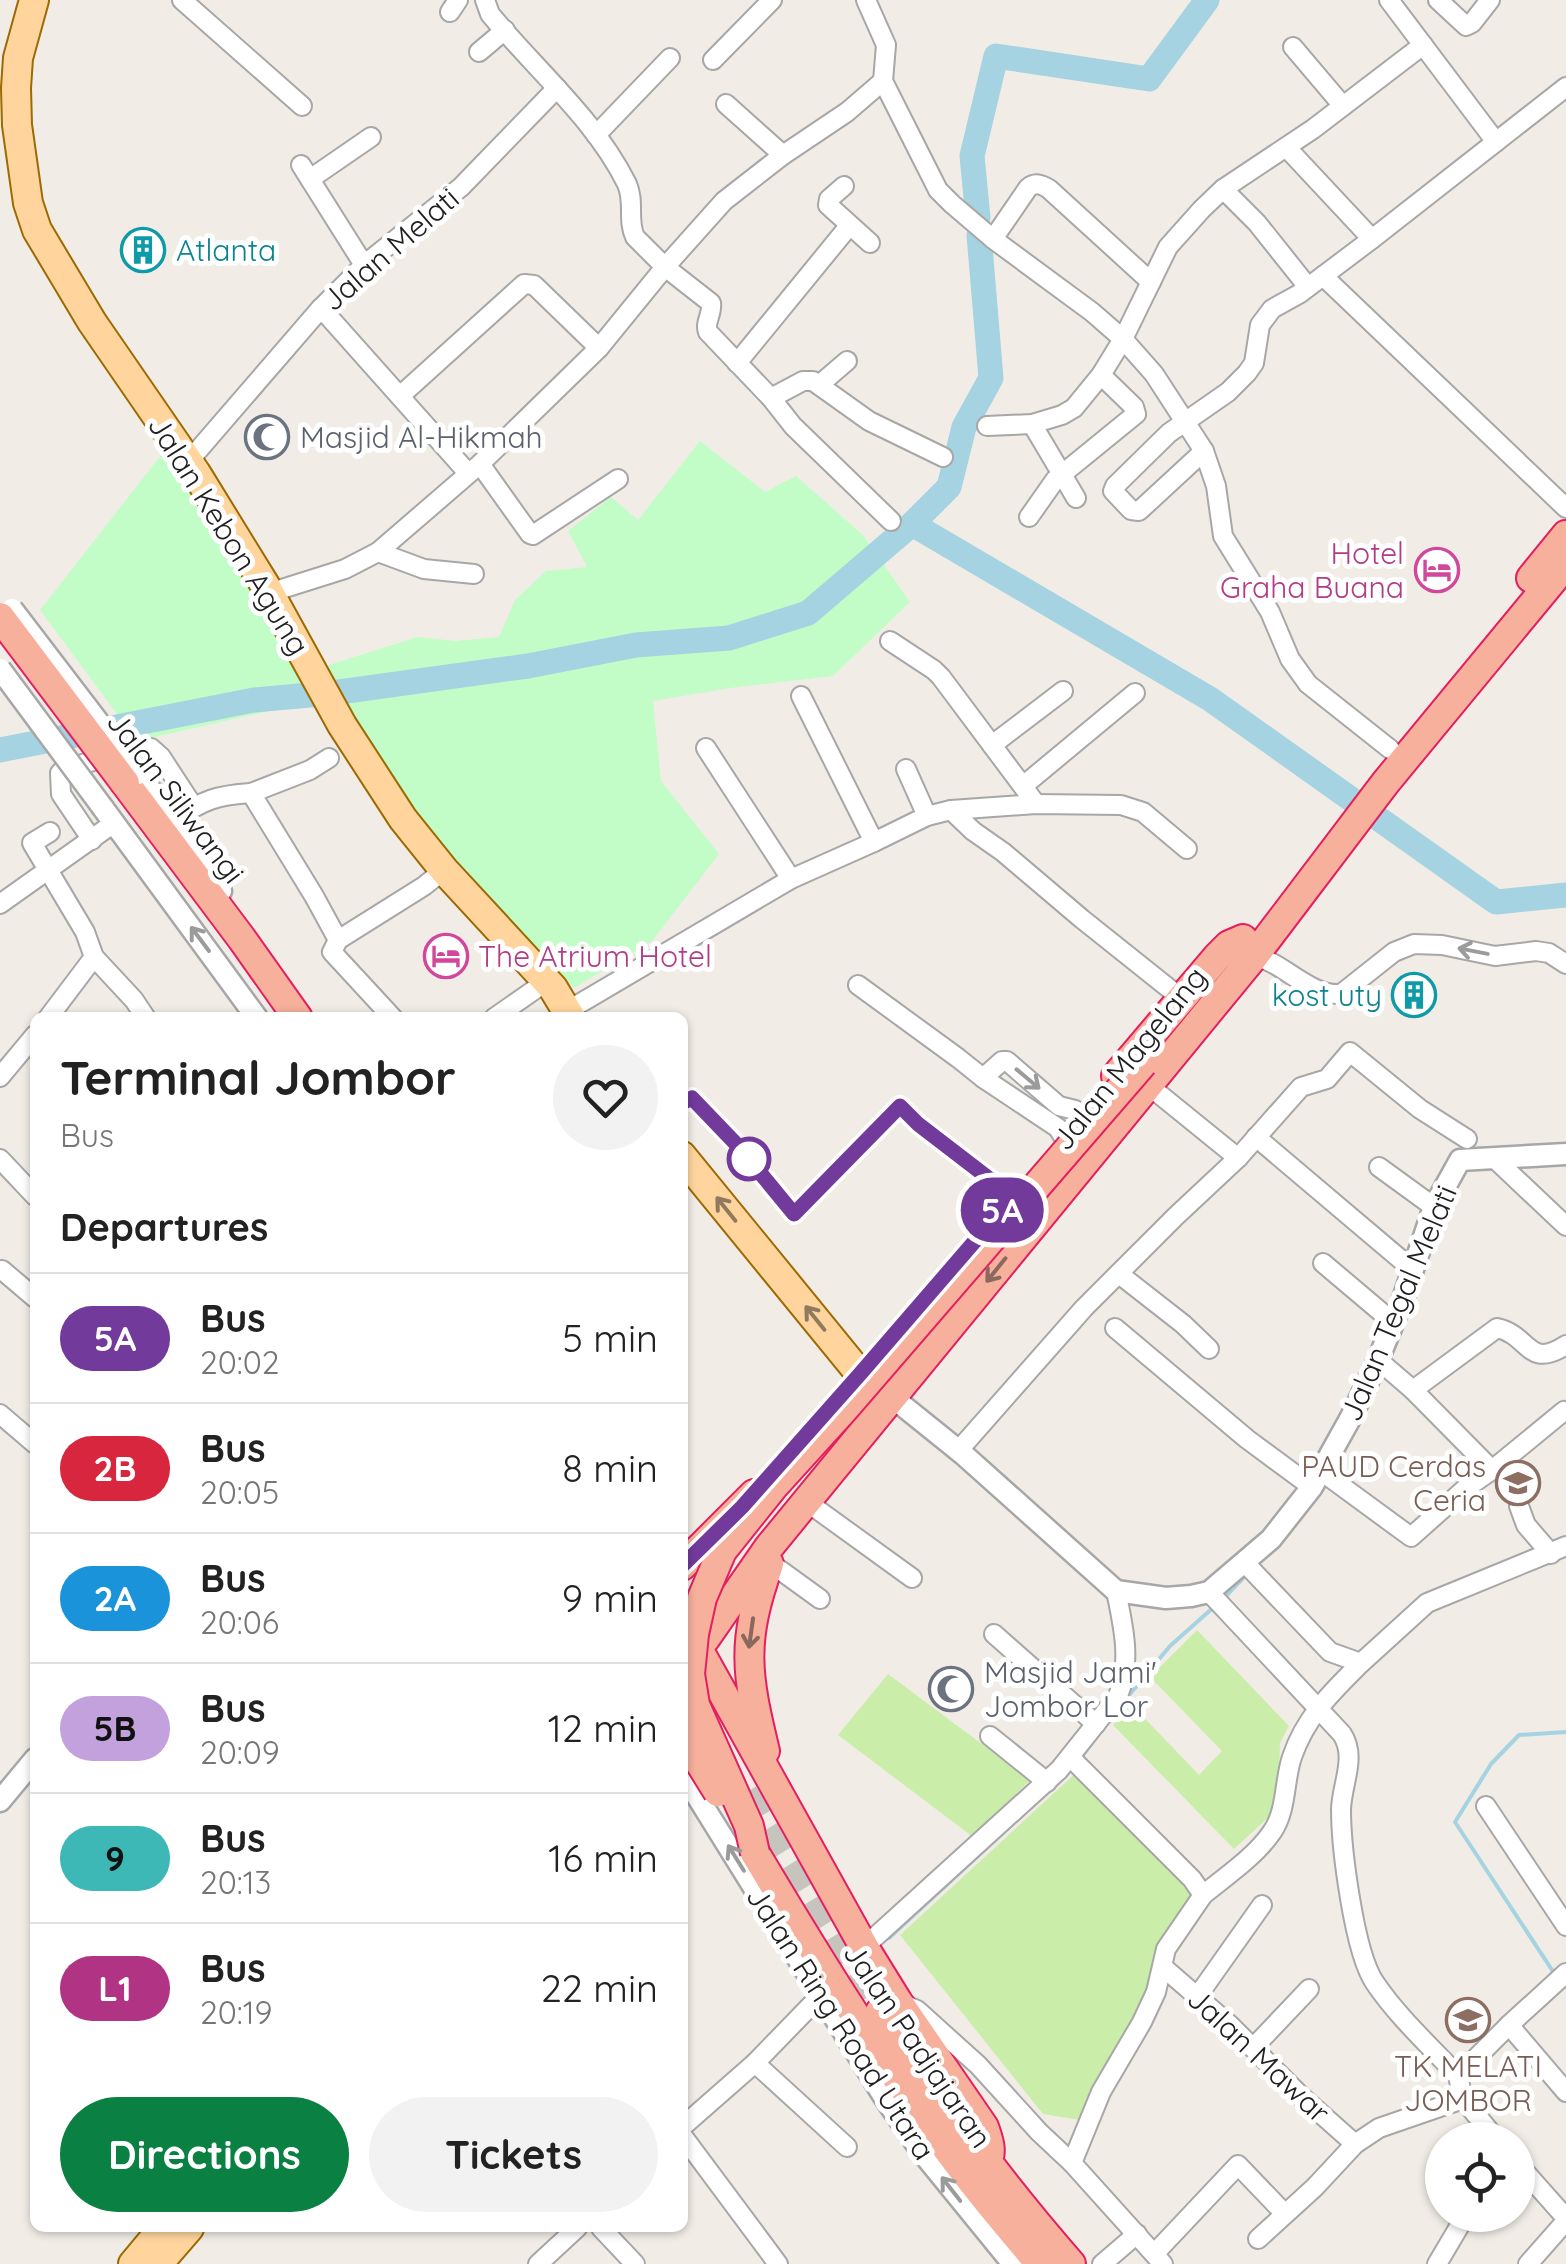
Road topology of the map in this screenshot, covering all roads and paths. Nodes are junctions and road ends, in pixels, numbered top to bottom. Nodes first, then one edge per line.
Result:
1 (34, 0) edge
2 (182, 0) edge
3 (485, 0) edge
4 (772, 0) edge
5 (866, 0) edge
6 (1389, 0) edge
7 (1438, 0) edge
8 (1490, 0) edge
9 (505, 30) junction
10 (1424, 44) junction
11 (1293, 48) dead end
12 (479, 52) dead end
13 (670, 58) dead end
14 (713, 60) dead end
15 (883, 81) junction
16 (1566, 87) edge
17 (557, 88) junction
18 (726, 104) dead end
19 (302, 106) dead end
20 (1343, 106) junction
21 (9, 131) edge
22 (596, 134) junction
23 (371, 137) dead end
24 (1496, 142) junction
25 (1286, 147) junction
26 (783, 155) junction
27 (844, 186) dead end
28 (1223, 189) junction
29 (849, 226) junction
30 (993, 239) junction
31 (1372, 239) junction
32 (870, 243) dead end
33 (364, 265) junction
34 (665, 266) junction
35 (1324, 276) junction
36 (1151, 282) junction
37 (1308, 288) junction
38 (322, 308) junction
39 (1123, 339) junction
40 (598, 348) junction
41 (847, 361) dead end
42 (737, 364) junction
43 (1101, 374) junction
44 (819, 385) junction
45 (400, 396) junction
46 (771, 398) junction
47 (1185, 422) junction
48 (1032, 424) junction
49 (987, 426) dead end
50 (1204, 450) junction
51 (943, 458) dead end
52 (188, 462) junction
53 (474, 469) junction
54 (1063, 473) junction
55 (618, 479) dead end
56 (1076, 498) dead end
57 (1566, 508) edge
58 (1029, 517) dead end
59 (891, 522) dead end
60 (1566, 535) edge
61 (378, 552) junction
62 (1566, 564) edge
63 (474, 574) dead end
64 (269, 593) junction
65 (4, 607) edge
66 (890, 642) dead end
67 (0, 646) edge
68 (0, 668) edge
69 (1064, 691) dead end
70 (1135, 693) dead end
71 (801, 696) dead end
72 (992, 745) junction
73 (706, 748) dead end
74 (329, 758) dead end
75 (1382, 767) junction
76 (906, 768) dead end
77 (1023, 786) junction
78 (252, 793) junction
79 (119, 797) junction
80 (1036, 804) junction
81 (193, 806) junction
82 (951, 810) junction
83 (927, 816) junction
84 (175, 820) junction
85 (50, 832) dead end
86 (92, 840) junction
87 (874, 842) junction
88 (1187, 848) dead end
89 (47, 870) junction
90 (444, 870) junction
91 (792, 879) junction
92 (0, 904) edge
93 (242, 938) junction
94 (338, 940) junction
95 (1248, 948) junction
96 (94, 958) junction
97 (1566, 964) edge
98 (547, 981) junction
99 (858, 985) dead end
100 (1182, 998) junction
101 (53, 1012) edge
102 (142, 1012) edge
103 (259, 1012) edge
104 (294, 1012) edge
105 (387, 1012) edge
106 (503, 1012) edge
107 (568, 1012) edge
108 (572, 1012) edge
109 (30, 1041) edge
110 (1146, 1074) junction
111 (0, 1077) edge
112 (983, 1078) junction
113 (1082, 1116) junction
114 (1256, 1137) junction
115 (1064, 1138) junction
116 (1468, 1139) dead end
117 (1566, 1154) edge
118 (1238, 1158) junction
119 (0, 1159) edge
120 (1495, 1159) junction
121 (688, 1163) edge
122 (1379, 1167) dead end
123 (30, 1189) edge
124 (1434, 1207) junction
125 (1566, 1226) edge
126 (1323, 1264) dead end
127 (1412, 1269) junction
128 (2, 1270) edge
129 (1118, 1274) junction
130 (30, 1294) edge
131 (1394, 1323) junction
132 (1115, 1328) dead end
133 (1566, 1345) edge
134 (1210, 1349) dead end
135 (1378, 1360) junction
136 (860, 1374) junction
137 (1413, 1390) junction
138 (892, 1397) junction
139 (1566, 1412) edge
140 (0, 1414) edge
141 (30, 1440) edge
142 (958, 1451) junction
143 (1492, 1470) junction
144 (1316, 1479) junction
145 (803, 1506) junction
146 (1519, 1506) dead end
147 (731, 1518) junction
148 (693, 1550) edge
149 (1558, 1550) edge
150 (766, 1557) junction
151 (1245, 1562) junction
152 (912, 1578) dead end
153 (1116, 1591) junction
154 (1209, 1592) junction
155 (688, 1595) edge
156 (820, 1600) dead end
157 (994, 1634) dead end
158 (703, 1647) junction
159 (1361, 1663) junction
160 (688, 1674) edge
161 (1317, 1708) junction
162 (1096, 1724) junction
163 (741, 1727) junction
164 (990, 1736) dead end
165 (688, 1744) edge
166 (688, 1745) edge
167 (1071, 1758) junction
168 (30, 1765) edge
169 (688, 1782) edge
170 (1047, 1782) junction
171 (774, 1788) junction
172 (2, 1793) edge
173 (1486, 1806) dead end
174 (756, 1852) junction
175 (1203, 1895) junction
176 (1262, 1905) dead end
177 (1566, 1926) edge
178 (864, 1948) junction
179 (1162, 1967) junction
180 (1566, 1974) edge
181 (1309, 1989) dead end
182 (820, 1995) junction
183 (1197, 1997) junction
184 (889, 2007) junction
185 (1509, 2024) junction
186 (1253, 2048) junction
187 (755, 2063) junction
188 (1458, 2076) junction
189 (1565, 2088) edge
190 (1463, 2099) junction
191 (688, 2122) edge
192 (1482, 2122) edge
193 (688, 2143) edge
194 (1355, 2144) junction
195 (848, 2148) dead end
196 (1072, 2163) junction
197 (1535, 2183) edge
198 (1286, 2214) junction
199 (1566, 2219) edge
200 (160, 2232) edge
201 (186, 2232) edge
202 (573, 2232) edge
203 (605, 2232) edge
204 (1456, 2232) edge
205 (1136, 2234) junction
206 (1258, 2239) dead end
207 (1159, 2258) edge
208 (133, 2264) edge
209 (158, 2264) edge
210 (538, 2264) edge
211 (636, 2264) edge
212 (778, 2264) edge
213 (1013, 2264) edge
214 (1040, 2264) edge
215 (1071, 2264) edge
216 (1102, 2264) edge
217 (1438, 2264) edge
218 (1528, 2264) edge

1 - 21 main road, Jalan Kebon Agung
2 - 19 street
3 - 9 street
4 - 14 street
5 - 15 street
6 - 10 street
7 - 8 street
9 - 12 street
9 - 17 street
10 - 20 street
10 - 24 street
11 - 20 street
13 - 22 street
15 - 26 street
15 - 30 street
16 - 24 street
17 - 22 street
17 - 33 street, Jalan Melati
18 - 26 street
20 - 25 street
21 - 52 main road, Jalan Kebon Agung
22 - 34 street
23 - 33 street
24 - 31 street
25 - 28 street
25 - 31 street
26 - 34 street
27 - 29 street
28 - 36 street
28 - 37 street
29 - 32 street
29 - 42 street
30 - 36 street
30 - 39 street
31 - 35 street
33 - 38 street, Jalan Melati
34 - 40 street
34 - 42 street
35 - 37 street
35 - 57 street
36 - 39 street
37 - 47 street
38 - 45 street
38 - 52 street, Jalan Melati
39 - 43 street
39 - 47 street
40 - 45 street
40 - 53 street
41 - 44 street
42 - 46 street
43 - 48 street
43 - 54 street
44 - 46 street
44 - 51 street
45 - 53 street
46 - 59 street
47 - 50 street
47 - 50 street
48 - 49 street
48 - 54 street
50 - 75 street
52 - 64 main road, Jalan Kebon Agung
53 - 55 street
53 - 61 street
54 - 56 street
54 - 58 street
60 - 75 highway, Jalan Magelang
61 - 63 street
61 - 64 street
62 - 75 highway, Jalan Magelang
64 - 90 main road, Jalan Kebon Agung
65 - 79 highway, Jalan Siliwangi, bridge
66 - 72 street
67 - 79 highway, Jalan Siliwangi
68 - 79 street, bridge
69 - 72 street
70 - 77 street
71 - 87 street
72 - 77 street
73 - 91 street
74 - 78 street
75 - 95 highway, Jalan Magelang
76 - 83 street
77 - 80 street
78 - 81 street
78 - 94 street
79 - 84 street
79 - 86 street
79 - 93 highway, Jalan Siliwangi
103 -> 79 highway, Jalan Siliwangi
80 - 82 street
80 - 88 street
81 - 84 street
81 - 86 street
82 - 83 street
82 - 100 street
83 - 87 street
84 - 93 street
85 - 89 street
86 - 89 street
87 - 91 street
89 - 92 street
89 - 96 street
90 - 94 street
90 - 98 main road, Jalan Kebon Agung
91 - 108 street
93 - 104 highway, Jalan Siliwangi
94 - 105 street
97 -> 95 street
95 - 100 highway, Jalan Magelang
95 - 110 highway
96 - 101 street
96 - 102 street
98 - 106 street
98 - 107 main road, Jalan Kebon Agung
99 - 112 street
100 - 113 highway, Jalan Magelang
109 - 111 street
110 - 118 street
110 -> 138 highway, Jalan Magelang
110 - 174 highway, bridge
112 -> 113 street
112 - 115 street
113 - 115 highway, Jalan Magelang
114 - 116 street
114 - 118 street
114 - 127 street
115 - 136 highway, Jalan Magelang
117 - 120 street, Jalan Tegal Melati
118 - 129 street
119 - 123 street
120 - 124 street, Jalan Tegal Melati
120 - 125 street
136 -> 121 main road
122 - 124 street
124 - 127 street, Jalan Tegal Melati
126 - 131 street
127 - 131 street, Jalan Tegal Melati
128 - 130 street
129 - 134 street
129 - 142 street
131 - 135 street, Jalan Tegal Melati
132 - 144 street
133 - 137 street
135 - 137 street
135 - 144 street, Jalan Tegal Melati
136 - 147 highway, Jalan Magelang
137 - 143 street
138 - 142 street
138 - 145 highway, Jalan Magelang
139 - 143 street
140 - 141 street
142 - 153 street
143 - 144 street
144 - 151 street, Jalan Tegal Melati
145 - 150 highway, Jalan Magelang
145 - 152 street
146 - 149 street
147 - 148 highway, Jalan Magelang
147 - 150 highway
149 - 159 street
150 - 156 street
150 - 158 highway, Jalan Magelang
150 -> 171 highway
151 - 154 street, Jalan Tegal Melati
151 - 159 street
153 - 154 street
153 - 162 street
154 - 161 street
155 - 158 highway
157 - 162 street
158 - 160 highway, Jalan Magelang
158 - 163 highway
159 - 161 street
161 - 175 street
161 - 188 street
162 - 167 street
163 - 166 street
163 - 171 highway
164 - 170 street
165 - 174 highway, bridge
167 - 170 street
167 - 175 street
168 - 172 street
182 -> 169 street, Jalan Ring Road Utara
170 - 178 street
171 - 178 highway
173 - 177 street
174 - 214 highway, Jalan Padjajaran
175 - 179 street
176 - 183 street
178 - 184 highway
179 - 183 street, Jalan Mawar
179 - 196 street
180 - 185 street
181 - 186 street
182 - 187 street
213 -> 182 street, Jalan Ring Road Utara
183 - 186 street, Jalan Mawar
184 - 196 street
184 - 215 highway, Jalan Padjajaran
185 - 188 street
185 - 189 street
186 - 194 street, Jalan Mawar
187 - 191 street
187 - 195 street
188 - 190 street
190 - 192 street
190 - 194 street
193 - 212 street
194 - 198 street
196 - 205 street
197 - 199 street
198 - 206 street
198 - 207 street
199 - 218 street
200 - 208 main road
201 - 209 main road
202 - 210 street
203 - 211 street
204 - 217 street
205 - 207 street
205 - 216 street

